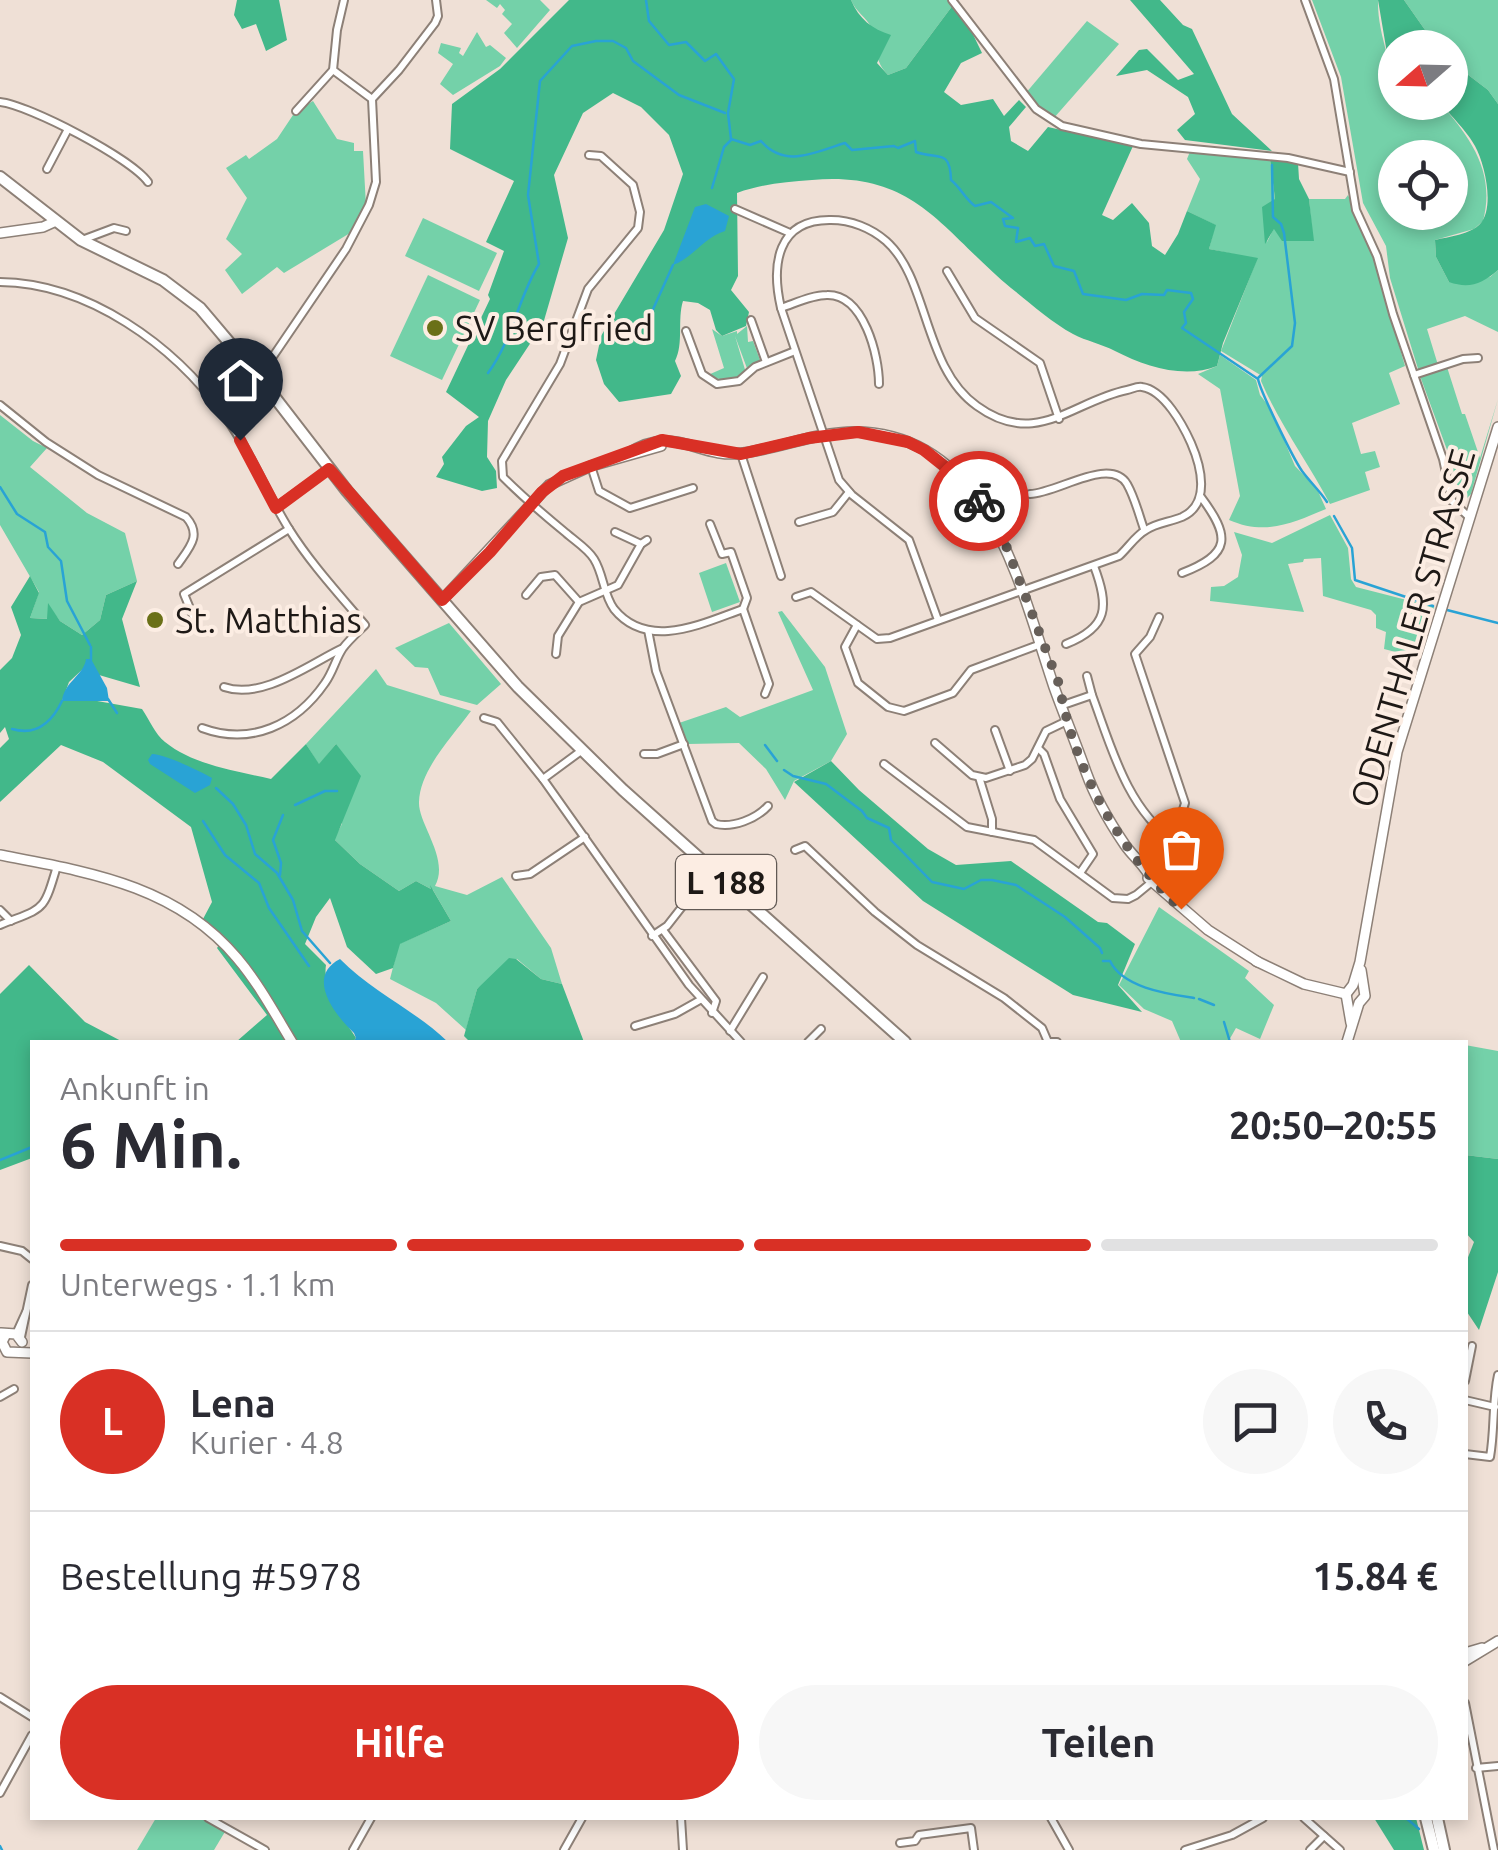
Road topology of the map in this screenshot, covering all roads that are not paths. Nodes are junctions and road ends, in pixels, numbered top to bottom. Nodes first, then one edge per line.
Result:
1 (344, 0) edge
2 (436, 0) edge
3 (952, 0) edge
4 (1305, 0) edge
5 (333, 70) junction
6 (372, 98) junction
7 (0, 102) edge
8 (296, 111) dead end
9 (67, 130) junction
10 (589, 155) dead end
11 (46, 169) dead end
12 (1350, 172) junction
13 (0, 177) edge
14 (148, 182) dead end
15 (735, 209) dead end
16 (54, 222) junction
17 (126, 231) dead end
18 (0, 233) edge
19 (790, 233) junction
20 (81, 240) junction
21 (947, 272) dead end
22 (0, 282) edge
23 (781, 308) junction
24 (751, 320) dead end
25 (686, 331) dead end
26 (796, 351) junction
27 (1478, 358) dead end
28 (766, 362) junction
29 (1414, 375) junction
30 (259, 377) junction
31 (878, 384) dead end
32 (0, 405) edge
33 (1058, 419) junction
34 (1498, 427) edge
35 (824, 435) junction
36 (741, 454) junction
37 (591, 466) junction
38 (329, 469) junction
39 (693, 488) dead end
40 (848, 492) junction
41 (1030, 494) dead end
42 (1200, 496) junction
43 (532, 504) junction
44 (276, 508) junction
45 (1470, 518) junction
46 (800, 522) dead end
47 (710, 524) dead end
48 (288, 528) junction
49 (1144, 530) junction
50 (615, 532) dead end
51 (178, 564) dead end
52 (1094, 566) junction
53 (1182, 573) dead end
54 (781, 576) dead end
55 (454, 588) junction
56 (1023, 590) junction
57 (604, 592) junction
58 (526, 595) dead end
59 (796, 597) dead end
60 (442, 600) junction
61 (580, 602) junction
62 (743, 609) junction
63 (456, 616) junction
64 (1159, 617) dead end
65 (938, 620) junction
66 (196, 624) dead end
67 (857, 625) junction
68 (648, 630) junction
69 (1042, 643) junction
70 (1066, 644) dead end
71 (342, 649) junction
72 (556, 654) dead end
73 (1087, 676) dead end
74 (224, 687) dead end
75 (766, 694) dead end
76 (1092, 695) junction
77 (1062, 704) junction
78 (484, 718) dead end
79 (1068, 721) junction
80 (202, 728) dead end
81 (995, 730) dead end
82 (934, 743) dead end
83 (684, 744) junction
84 (1038, 748) junction
85 (582, 750) junction
86 (644, 754) dead end
87 (884, 764) dead end
88 (1010, 771) junction
89 (978, 778) junction
90 (542, 780) junction
91 (768, 806) dead end
92 (992, 832) junction
93 (585, 837) junction
94 (1174, 841) junction
95 (795, 850) dead end
96 (0, 856) edge
97 (57, 866) junction
98 (1080, 874) junction
99 (516, 876) dead end
100 (1152, 882) junction
101 (685, 903) dead end
102 (0, 910) edge
103 (11, 921) junction
104 (0, 926) edge
105 (663, 930) junction
106 (652, 936) junction
107 (763, 977) dead end
108 (1354, 994) junction
109 (700, 1000) junction
110 (712, 1012) junction
111 (634, 1026) dead end
112 (821, 1029) dead end
113 (730, 1031) junction
114 (291, 1040) edge
115 (739, 1040) edge
116 (810, 1040) edge
117 (903, 1040) edge
118 (1047, 1040) edge
119 (1347, 1040) edge
120 (0, 1246) edge
121 (30, 1257) edge
122 (30, 1297) edge
123 (27, 1315) junction
124 (30, 1325) edge
125 (11, 1343) edge
126 (1472, 1346) dead end
127 (0, 1365) edge
128 (1468, 1365) edge
129 (1498, 1374) edge
130 (14, 1389) dead end
131 (0, 1397) edge
132 (1468, 1401) edge
133 (1495, 1407) junction
134 (1468, 1455) edge
135 (1498, 1641) edge
136 (1484, 1648) junction
137 (1468, 1652) edge
138 (1468, 1659) edge
139 (0, 1696) edge
140 (30, 1715) edge
141 (1468, 1721) edge
142 (30, 1739) edge
143 (1498, 1766) edge
144 (1476, 1768) junction
145 (0, 1793) edge
146 (212, 1820) edge
147 (371, 1820) edge
148 (581, 1820) edge
149 (681, 1820) edge
150 (1052, 1820) edge
151 (1260, 1820) edge
152 (1306, 1820) edge
153 (1426, 1820) edge
154 (1437, 1820) edge
155 (1324, 1836) junction
156 (900, 1842) dead end
157 (1199, 1848) edge
158 (265, 1850) edge
159 (354, 1850) edge
160 (564, 1850) edge
161 (683, 1850) edge
162 (974, 1850) edge
163 (1069, 1850) edge
164 (1185, 1850) edge
165 (1310, 1850) edge
166 (1340, 1850) edge
167 (1434, 1850) edge
168 (1444, 1850) edge
169 (1494, 1850) edge

1 - 5 street
2 - 6 street
3 - 12 street
4 - 12 street
5 - 6 street
5 - 8 street
6 - 30 street
7 - 9 street
9 - 11 street
9 - 14 street
10 - 43 street
12 - 29 street
13 - 16 main road, L 188
15 - 19 street
16 - 18 street
16 - 20 main road, L 188
17 - 20 street
19 - 23 street
19 - 33 street
20 - 30 main road, L 188
21 - 33 street
22 - 44 street
23 - 26 street
23 - 31 street
24 - 28 street
25 - 28 street
26 - 28 street
26 - 35 street
27 - 29 street
29 - 45 street
30 - 38 main road, L 188
32 - 51 street
33 - 42 street
34 - 45 street, ODENTHALER STRASSE
35 - 36 street
35 - 40 street
35 - 56 street
36 - 37 street
36 - 54 street
37 - 39 street
37 - 43 street
38 - 44 street
38 - 60 main road, L 188
40 - 46 street
40 - 65 street
41 - 49 street
42 - 49 street
42 - 53 street
43 - 55 street
43 - 57 street
44 - 48 street
45 - 108 street, ODENTHALER STRASSE
47 - 62 street
48 - 66 street
48 - 71 street
49 - 52 street
50 - 57 street
52 - 56 street
52 - 70 street
55 - 60 street
55 - 63 street
56 - 65 street
56 - 69 street
57 - 61 street
57 - 68 street
58 - 61 street
59 - 67 street
60 - 63 main road, L 188
61 - 72 street
62 - 68 street
62 - 75 street
63 - 85 main road, L 188
64 - 94 street
65 - 67 street
67 - 69 street
68 - 83 street
69 - 77 street
71 - 74 street
71 - 80 street
73 - 76 street
76 - 77 street
76 - 94 street
77 - 79 street
78 - 90 street
79 - 84 street
79 - 100 street
81 - 88 street
82 - 89 street
83 - 86 street
83 - 91 street
84 - 88 street
84 - 98 street
85 - 90 street
85 - 117 main road, L 188
87 - 92 street
88 - 89 street
89 - 92 street
90 - 93 street
92 - 98 street
93 - 99 street
93 - 106 street
94 - 100 street
95 - 118 street
96 - 97 street
97 - 103 street
97 - 114 street
98 - 100 street
100 - 108 street
101 - 105 street
102 - 103 street
103 - 104 street
105 - 106 street
105 - 110 street
106 - 109 street
107 - 113 street
108 - 119 street, ODENTHALER STRASSE
109 - 110 street
109 - 111 street
110 - 113 street
112 - 116 street
113 - 115 street
120 - 121 street
122 - 123 street
123 - 124 street
123 - 125 street
125 - 127 street
126 - 128 street
129 - 133 street
130 - 131 street
132 - 133 street
133 - 134 street
135 - 136 street
136 - 137 street
136 - 138 street
139 - 140 street
141 - 144 street
142 - 145 street
143 - 144 street
144 - 169 street
146 - 158 street
147 - 159 street
148 - 160 street
149 - 161 street
150 - 163 street
151 - 157 street
152 - 155 street
153 - 167 main road
154 - 168 main road
155 - 165 street
155 - 166 street
156 - 162 street
157 - 164 street

